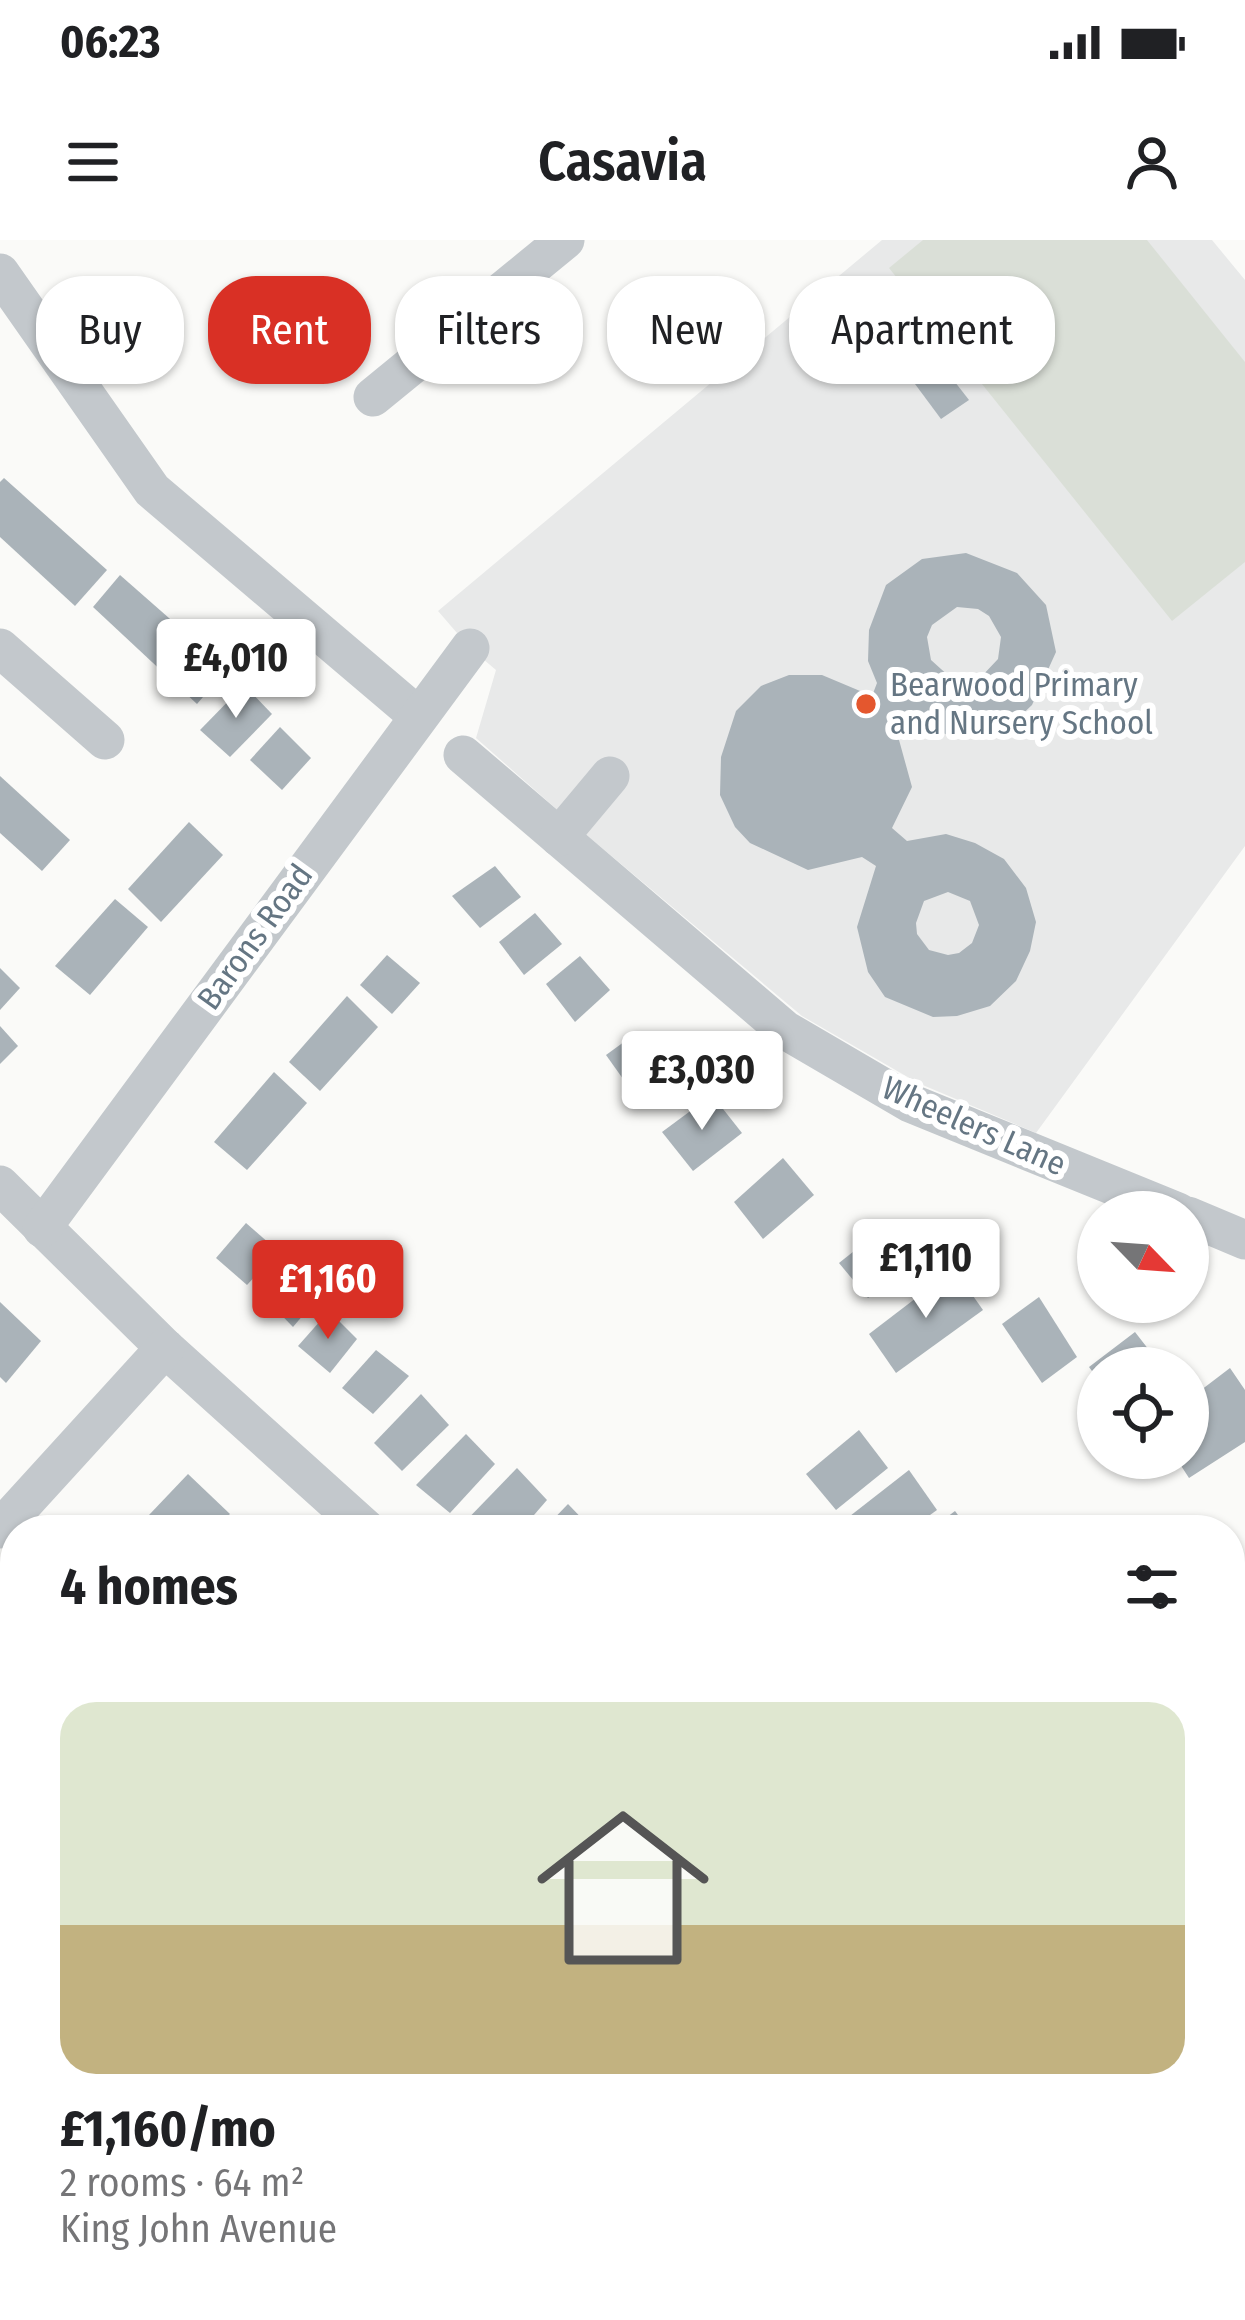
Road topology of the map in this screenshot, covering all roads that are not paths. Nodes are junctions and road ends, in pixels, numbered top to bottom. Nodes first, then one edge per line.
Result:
1 (565, 240) edge
2 (0, 273) edge
3 (373, 397) dead end
4 (0, 648) edge
5 (470, 648) dead end
6 (418, 716) junction
7 (105, 740) dead end
8 (463, 755) dead end
9 (610, 776) dead end
10 (559, 837) junction
11 (0, 1186) edge
12 (1126, 1191) edge
13 (1209, 1225) edge
14 (43, 1228) junction
15 (1245, 1240) edge
16 (165, 1348) junction
17 (13, 1515) edge
18 (351, 1515) edge

1 - 3 street
2 - 6 street
4 - 7 street
5 - 6 street, Barons Road
6 - 14 street, Barons Road
8 - 10 street, Wheelers Lane
9 - 10 street
10 - 12 street, Wheelers Lane
11 - 14 street
13 - 15 street
14 - 16 street
16 - 17 street
16 - 18 street

